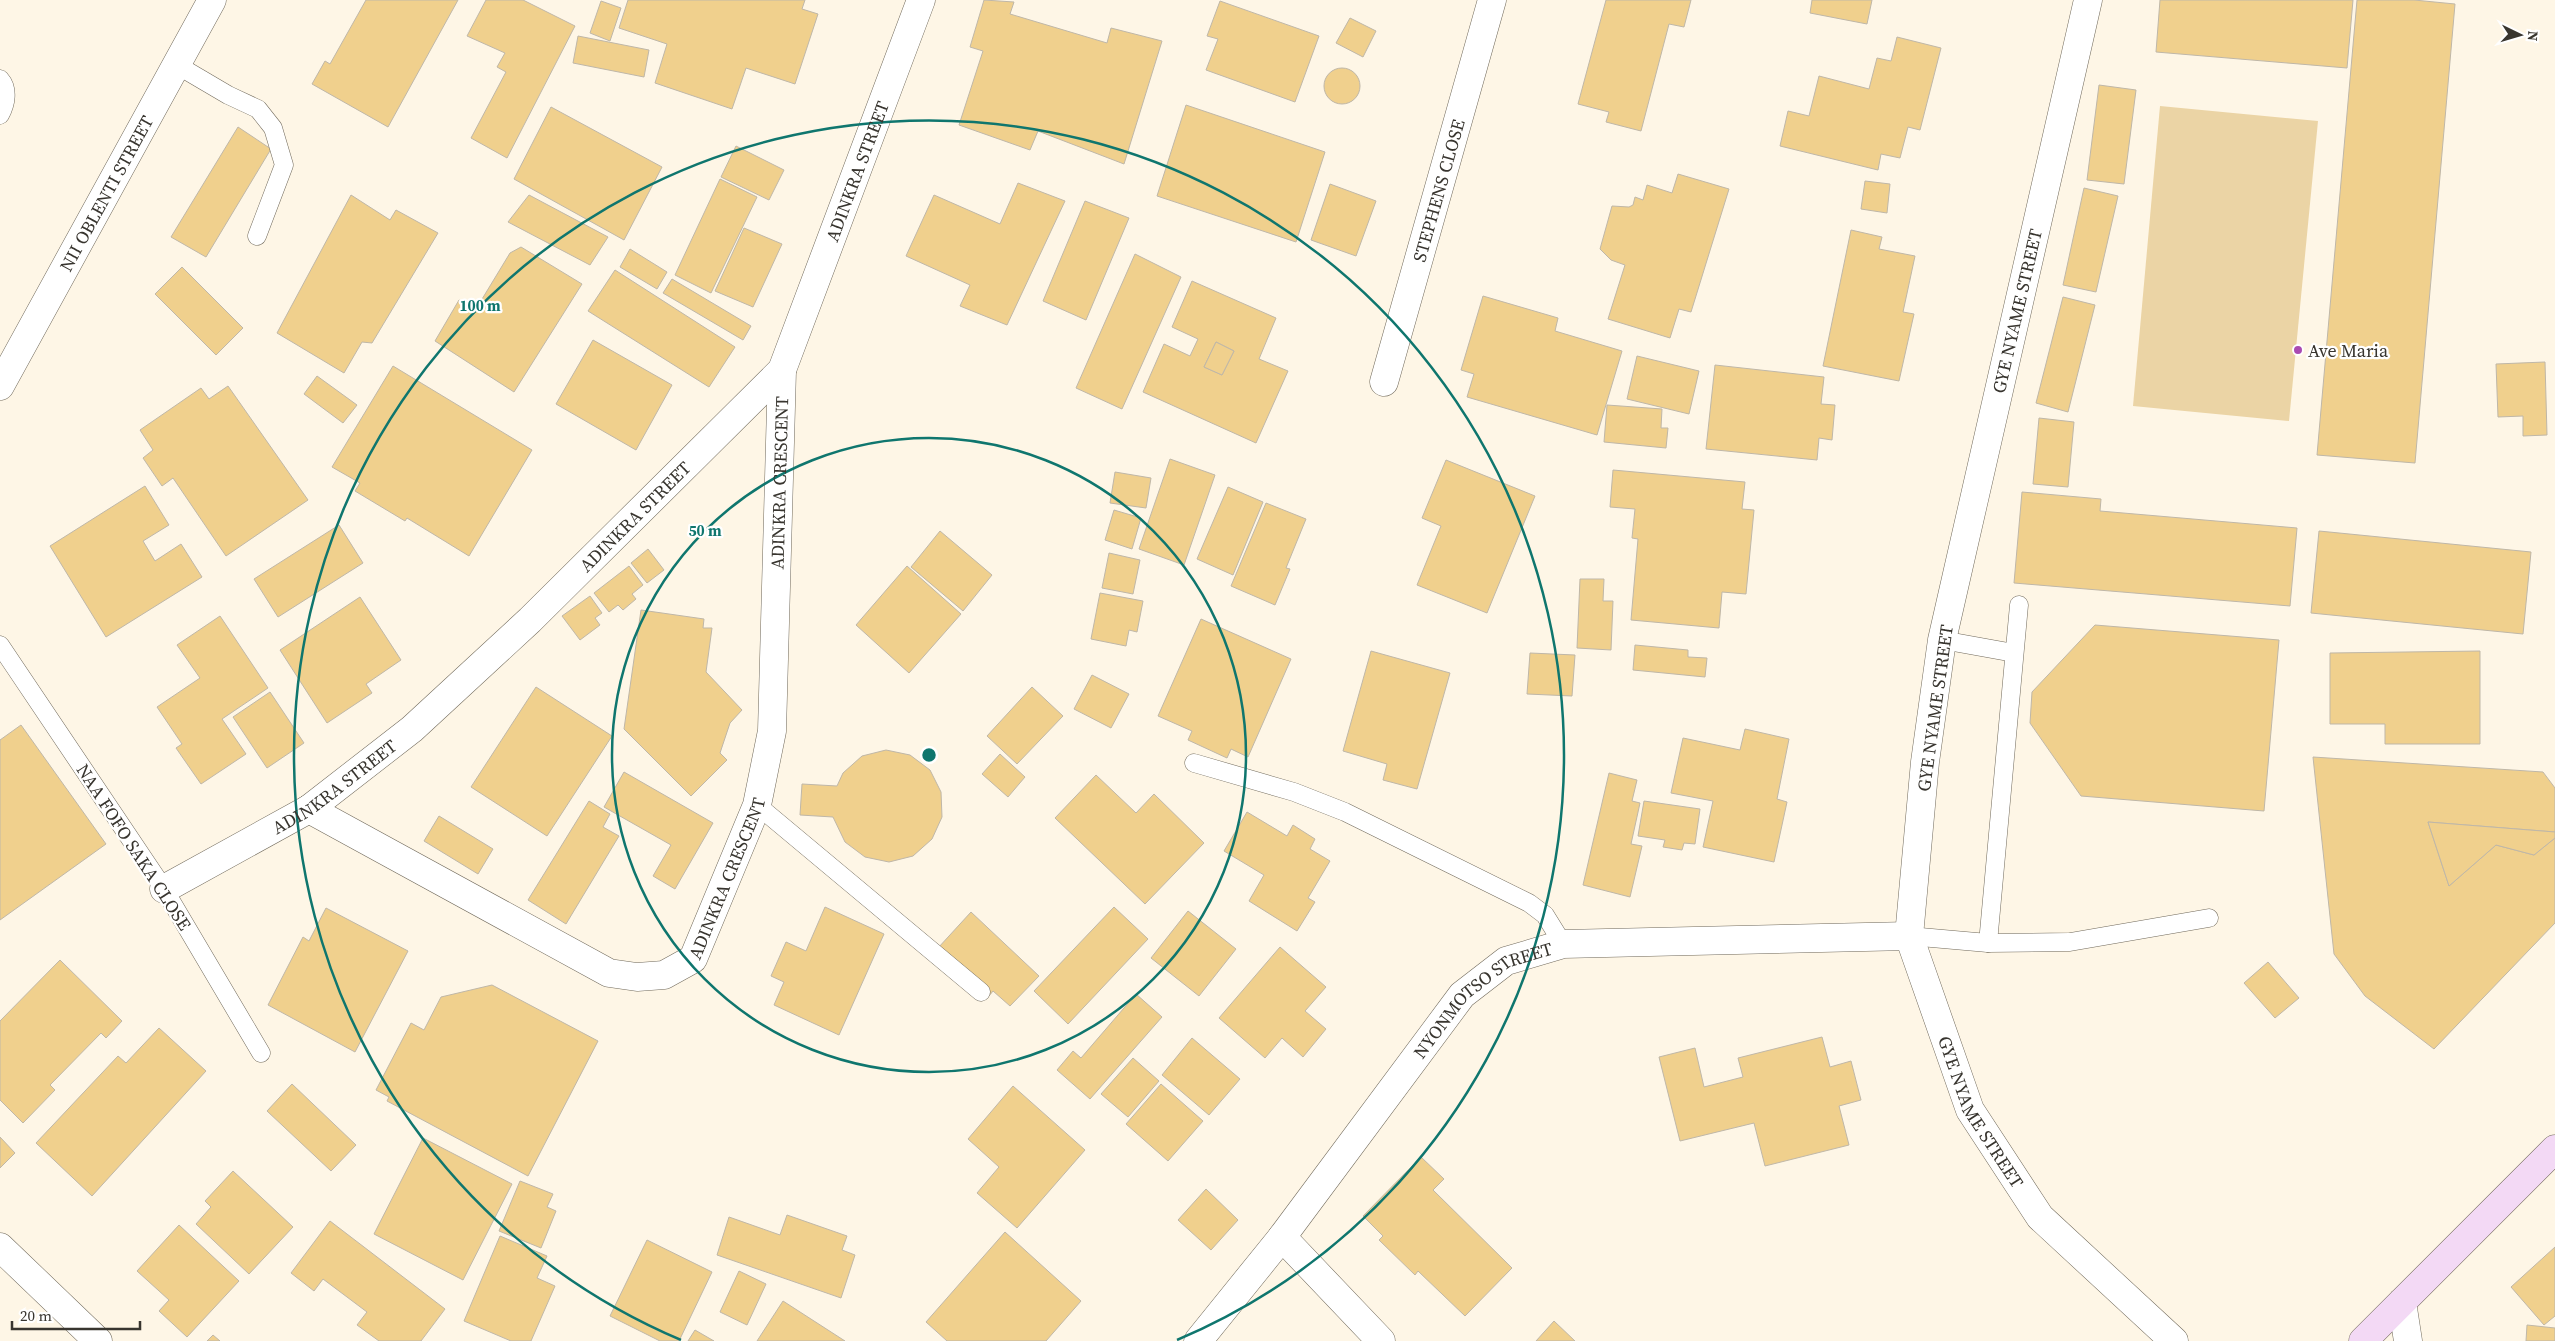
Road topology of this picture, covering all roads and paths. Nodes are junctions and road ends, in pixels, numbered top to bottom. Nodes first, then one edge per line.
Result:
1 (212, 0) edge
2 (921, 0) edge
3 (1492, 0) edge
4 (2088, 0) edge
5 (177, 65) junction
6 (0, 79) edge
7 (0, 115) edge
8 (257, 236) dead end
9 (782, 370) junction
10 (1384, 382) dead end
11 (0, 386) edge
12 (2019, 605) dead end
13 (1942, 640) junction
14 (0, 645) edge
15 (2014, 654) junction
16 (1194, 763) dead end
17 (757, 806) junction
18 (309, 809) junction
19 (164, 889) junction
20 (2209, 918) dead end
21 (1909, 936) junction
22 (1988, 943) junction
23 (1563, 944) junction
24 (981, 992) dead end
25 (261, 1053) dead end
26 (2555, 1149) edge
27 (1282, 1237) junction
28 (0, 1247) edge
29 (2402, 1302) junction
30 (98, 1341) edge
31 (1198, 1341) edge
32 (1381, 1341) edge
33 (2174, 1341) edge
34 (2363, 1341) edge
35 (2408, 1341) edge

1 - 5 street, NII OBLENTI STREET
2 - 9 street, ADINKRA STREET
3 - 10 street, STEPHENS CLOSE
4 - 13 street, GYE NYAME STREET
5 - 8 lane
5 - 11 street, NII OBLENTI STREET
6 - 7 lane
9 - 17 street, ADINKRA CRESCENT
9 - 18 street, ADINKRA STREET
12 - 15 lane
13 - 15 lane
13 - 21 street, GYE NYAME STREET
14 - 19 lane, NAA FOFO SAKA CLOSE
15 - 22 lane
16 - 23 lane
17 - 18 street, ADINKRA CRESCENT
17 - 24 lane
18 - 19 street, ADINKRA STREET
19 - 25 lane, NAA FOFO SAKA CLOSE
20 - 22 lane
21 - 22 lane
21 - 23 street, NYONMOTSO STREET
21 - 33 street, GYE NYAME STREET
23 - 27 street, NYONMOTSO STREET
26 - 29 main road
27 - 31 street, NYONMOTSO STREET
27 - 32 street
28 - 30 street
29 - 34 main road
29 - 35 street

